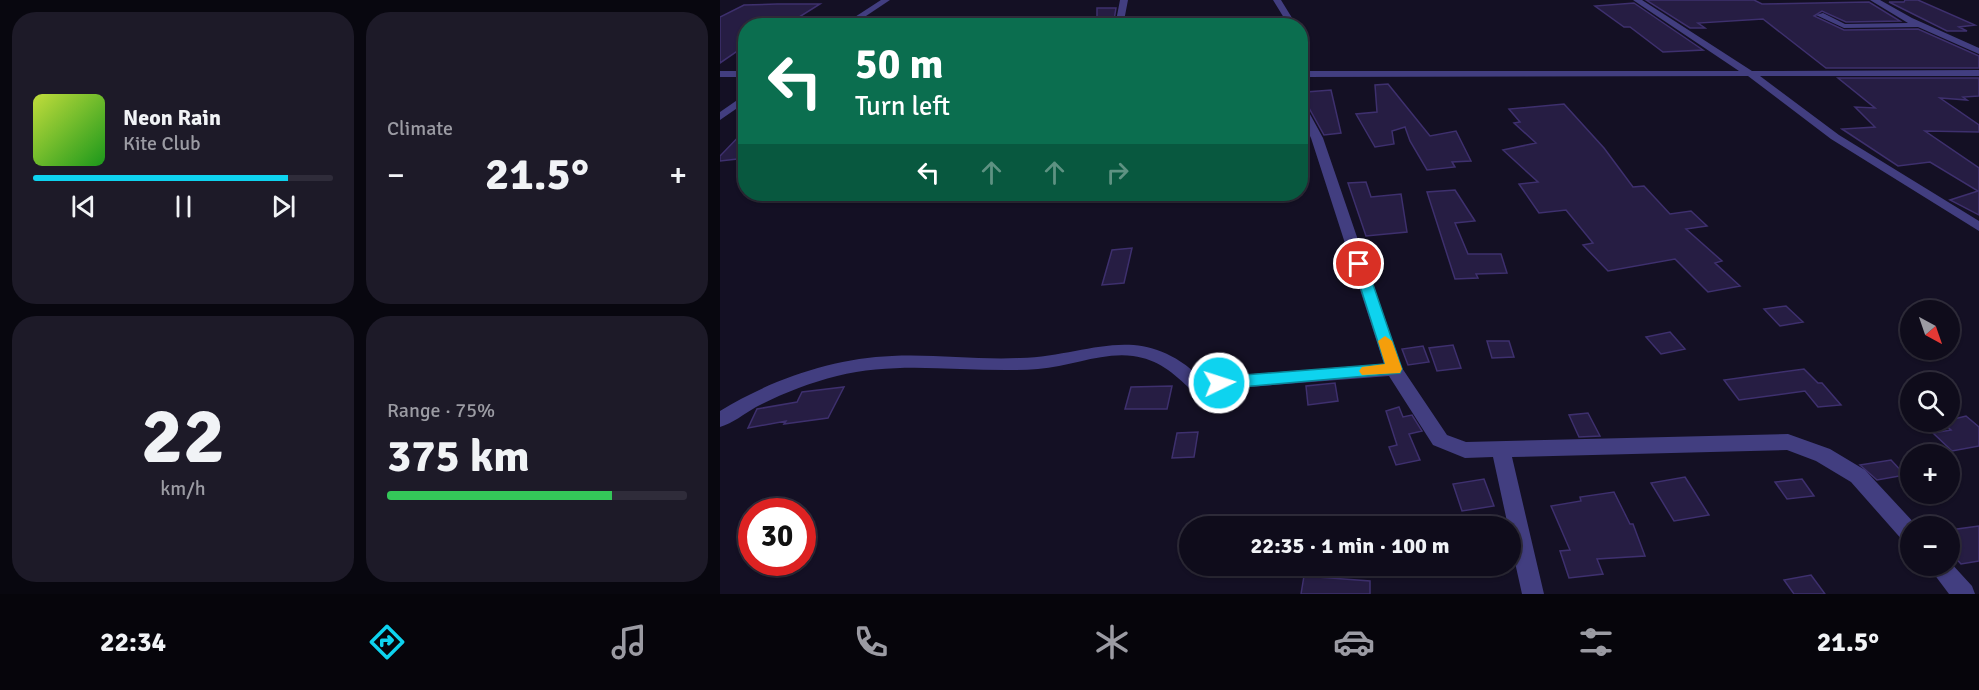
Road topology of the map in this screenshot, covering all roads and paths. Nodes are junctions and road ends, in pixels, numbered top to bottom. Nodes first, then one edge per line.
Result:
1 (886, 0) edge
2 (1124, 0) edge
3 (1277, 0) edge
4 (1637, 0) edge
5 (1874, 0) edge
6 (1820, 15) dead end
7 (858, 18) edge
8 (1121, 18) edge
9 (1288, 18) edge
10 (1920, 25) junction
11 (1979, 51) edge
12 (1748, 72) junction
13 (1979, 73) edge
14 (720, 74) edge
15 (738, 74) edge
16 (1308, 74) edge
17 (738, 103) edge
18 (720, 117) edge
19 (1308, 121) edge
20 (1979, 227) edge
21 (1394, 369) junction
22 (720, 420) edge
23 (1501, 449) junction
24 (1900, 523) edge
25 (1948, 576) edge
26 (1533, 594) edge
27 (1964, 594) edge

1 - 7 street
2 - 8 street
3 - 9 street
4 - 12 street
5 - 10 street
6 - 10 street
10 - 11 street
12 - 13 street
12 - 16 street
12 - 20 street
14 - 15 street
17 - 18 street
19 - 21 street
21 - 22 street
21 - 23 street
23 - 24 street
23 - 26 street
25 - 27 street

